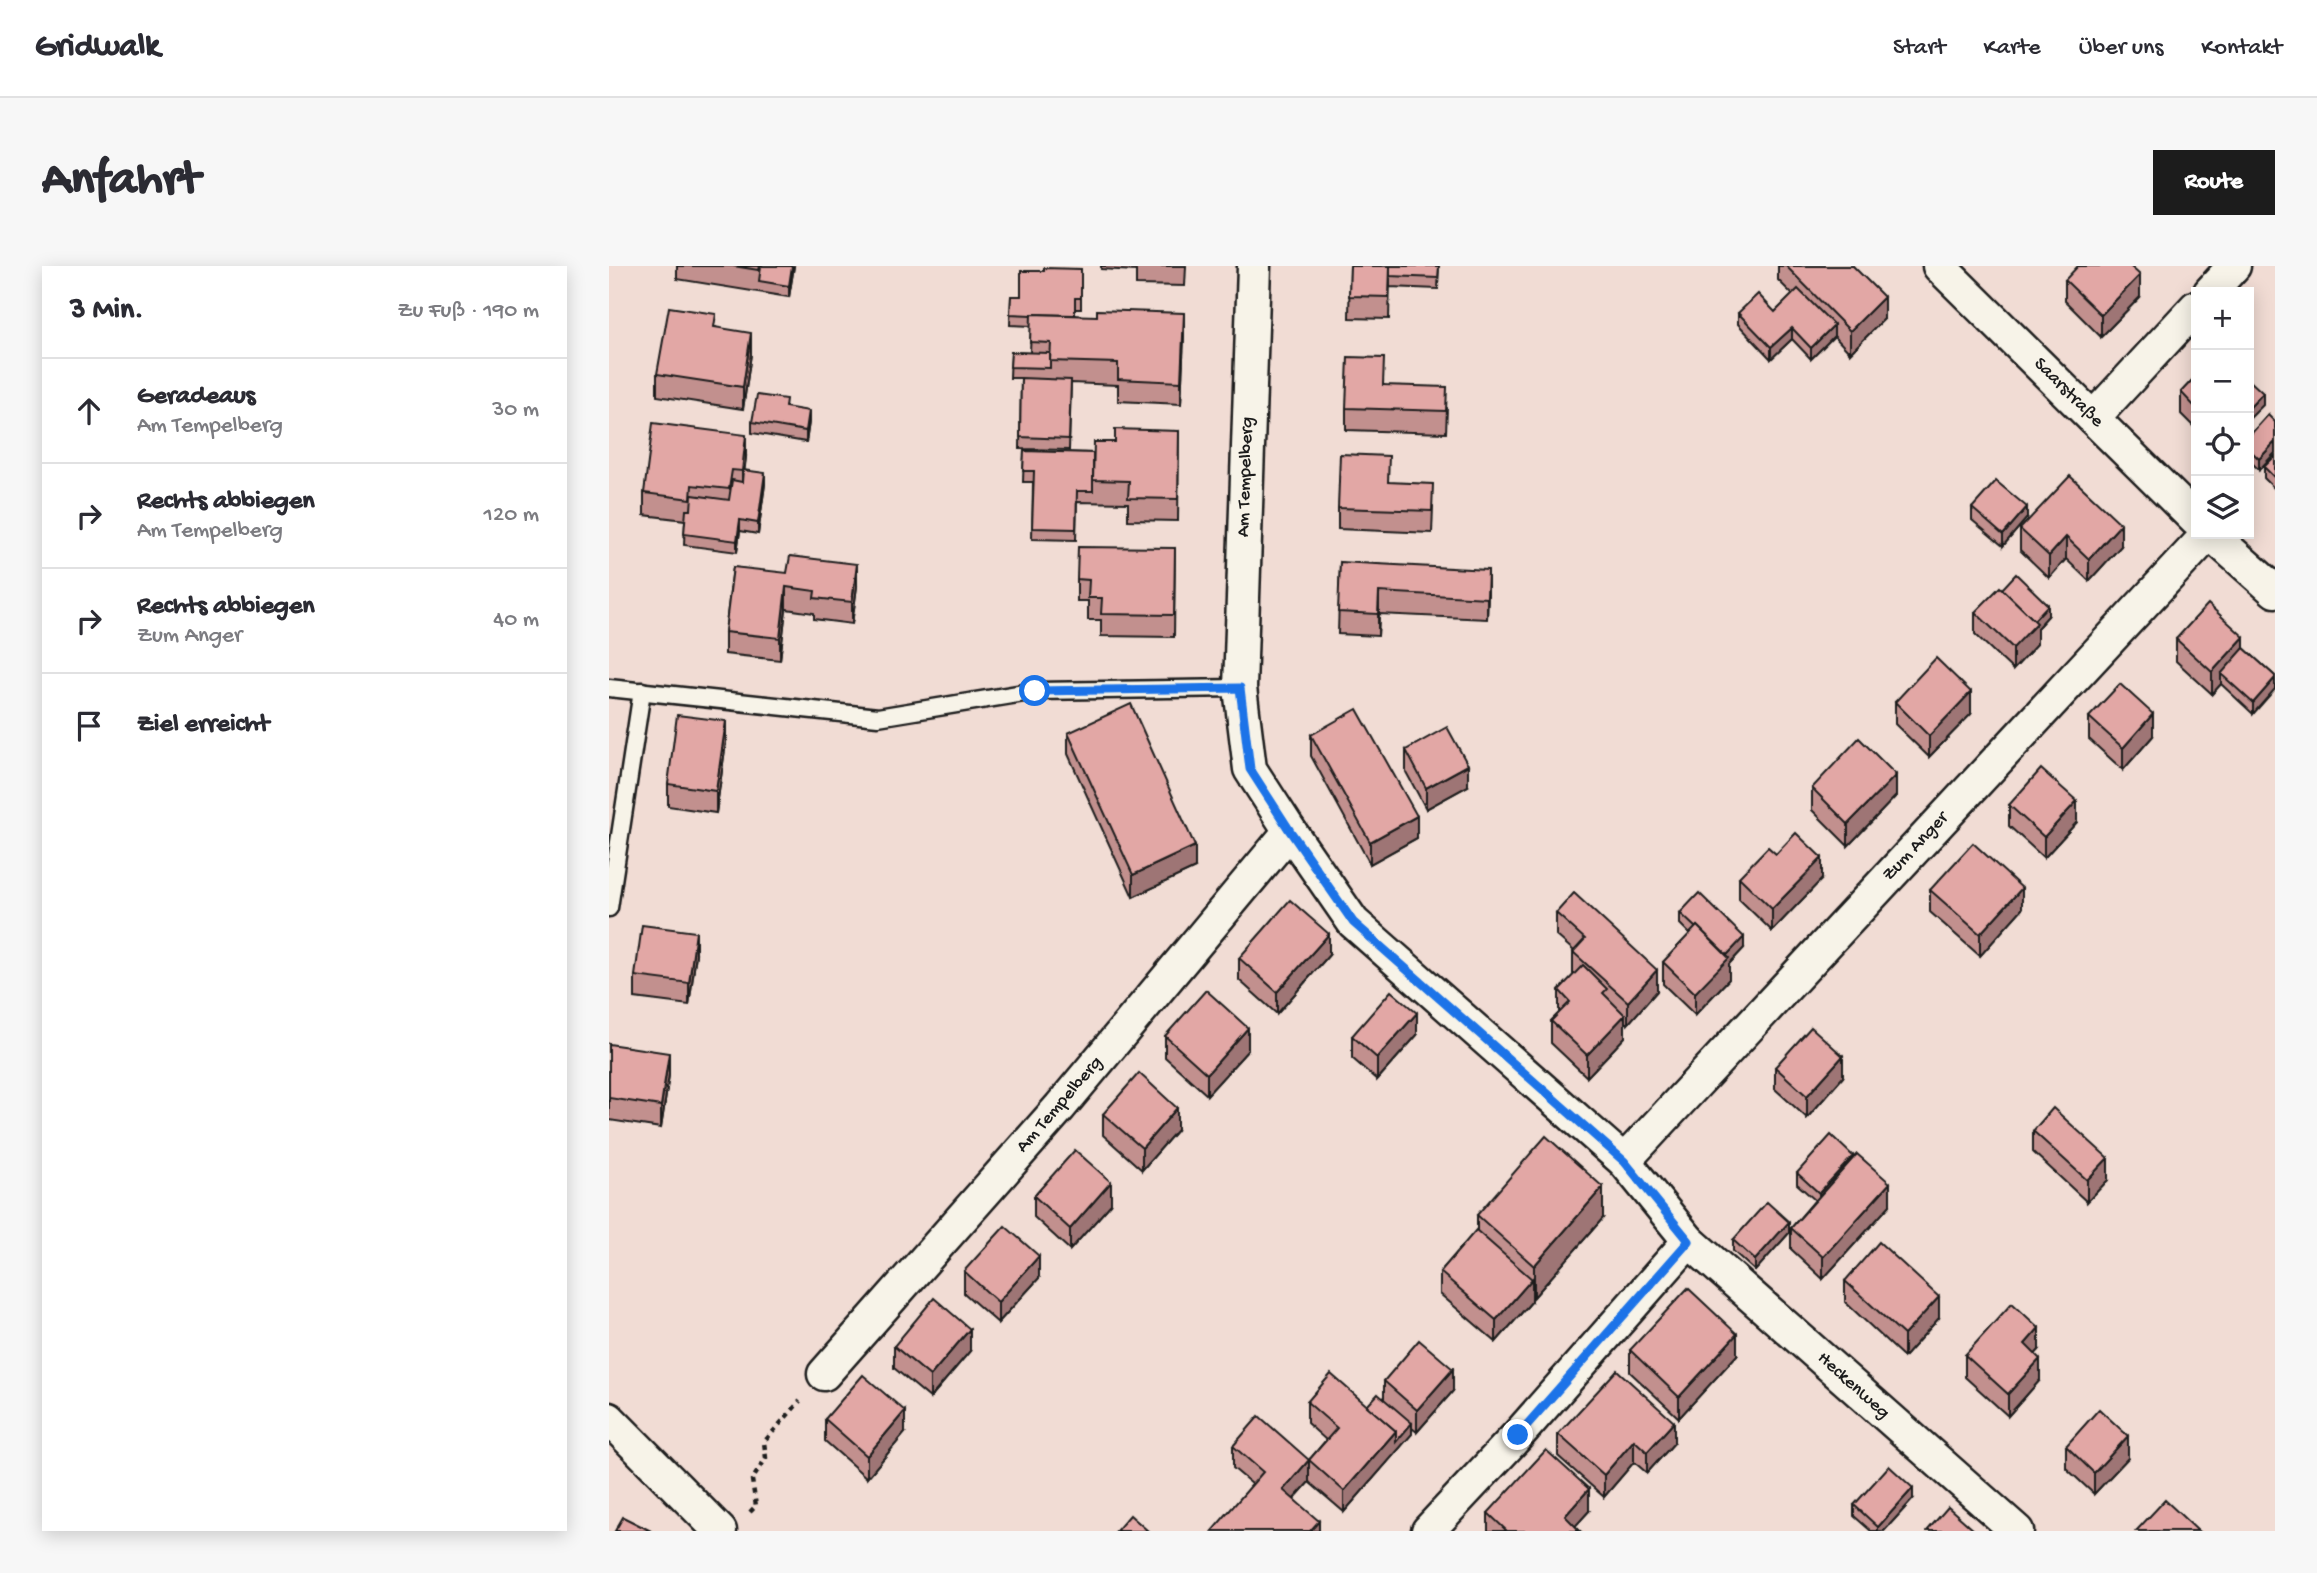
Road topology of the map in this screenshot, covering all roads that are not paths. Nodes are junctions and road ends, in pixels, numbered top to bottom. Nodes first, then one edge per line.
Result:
1 (1254, 266) edge
2 (1939, 266) edge
3 (2234, 266) edge
4 (2215, 287) edge
5 (2191, 312) edge
6 (2093, 418) junction
7 (2191, 515) edge
8 (2204, 539) edge
9 (2215, 539) edge
10 (2275, 591) edge
11 (609, 688) edge
12 (1240, 688) junction
13 (642, 691) junction
14 (1290, 831) junction
15 (609, 908) edge
16 (1624, 1161) junction
17 (1689, 1241) junction
18 (824, 1374) dead end
19 (614, 1436) edge
20 (720, 1531) edge
21 (1428, 1531) edge
22 (2017, 1531) edge

1 - 12 street, Am Tempelberg
2 - 6 street, Saarstraße
3 - 4 street
5 - 6 street
6 - 7 street, Saarstraße
8 - 16 street, Zum Anger
9 - 10 street
11 - 13 lane
12 - 13 lane
12 - 14 street, Am Tempelberg
13 - 15 lane
14 - 16 street, Am Tempelberg
14 - 18 street, Am Tempelberg
16 - 17 street, Am Tempelberg
17 - 21 street
17 - 22 street, Heckenweg
19 - 20 street

